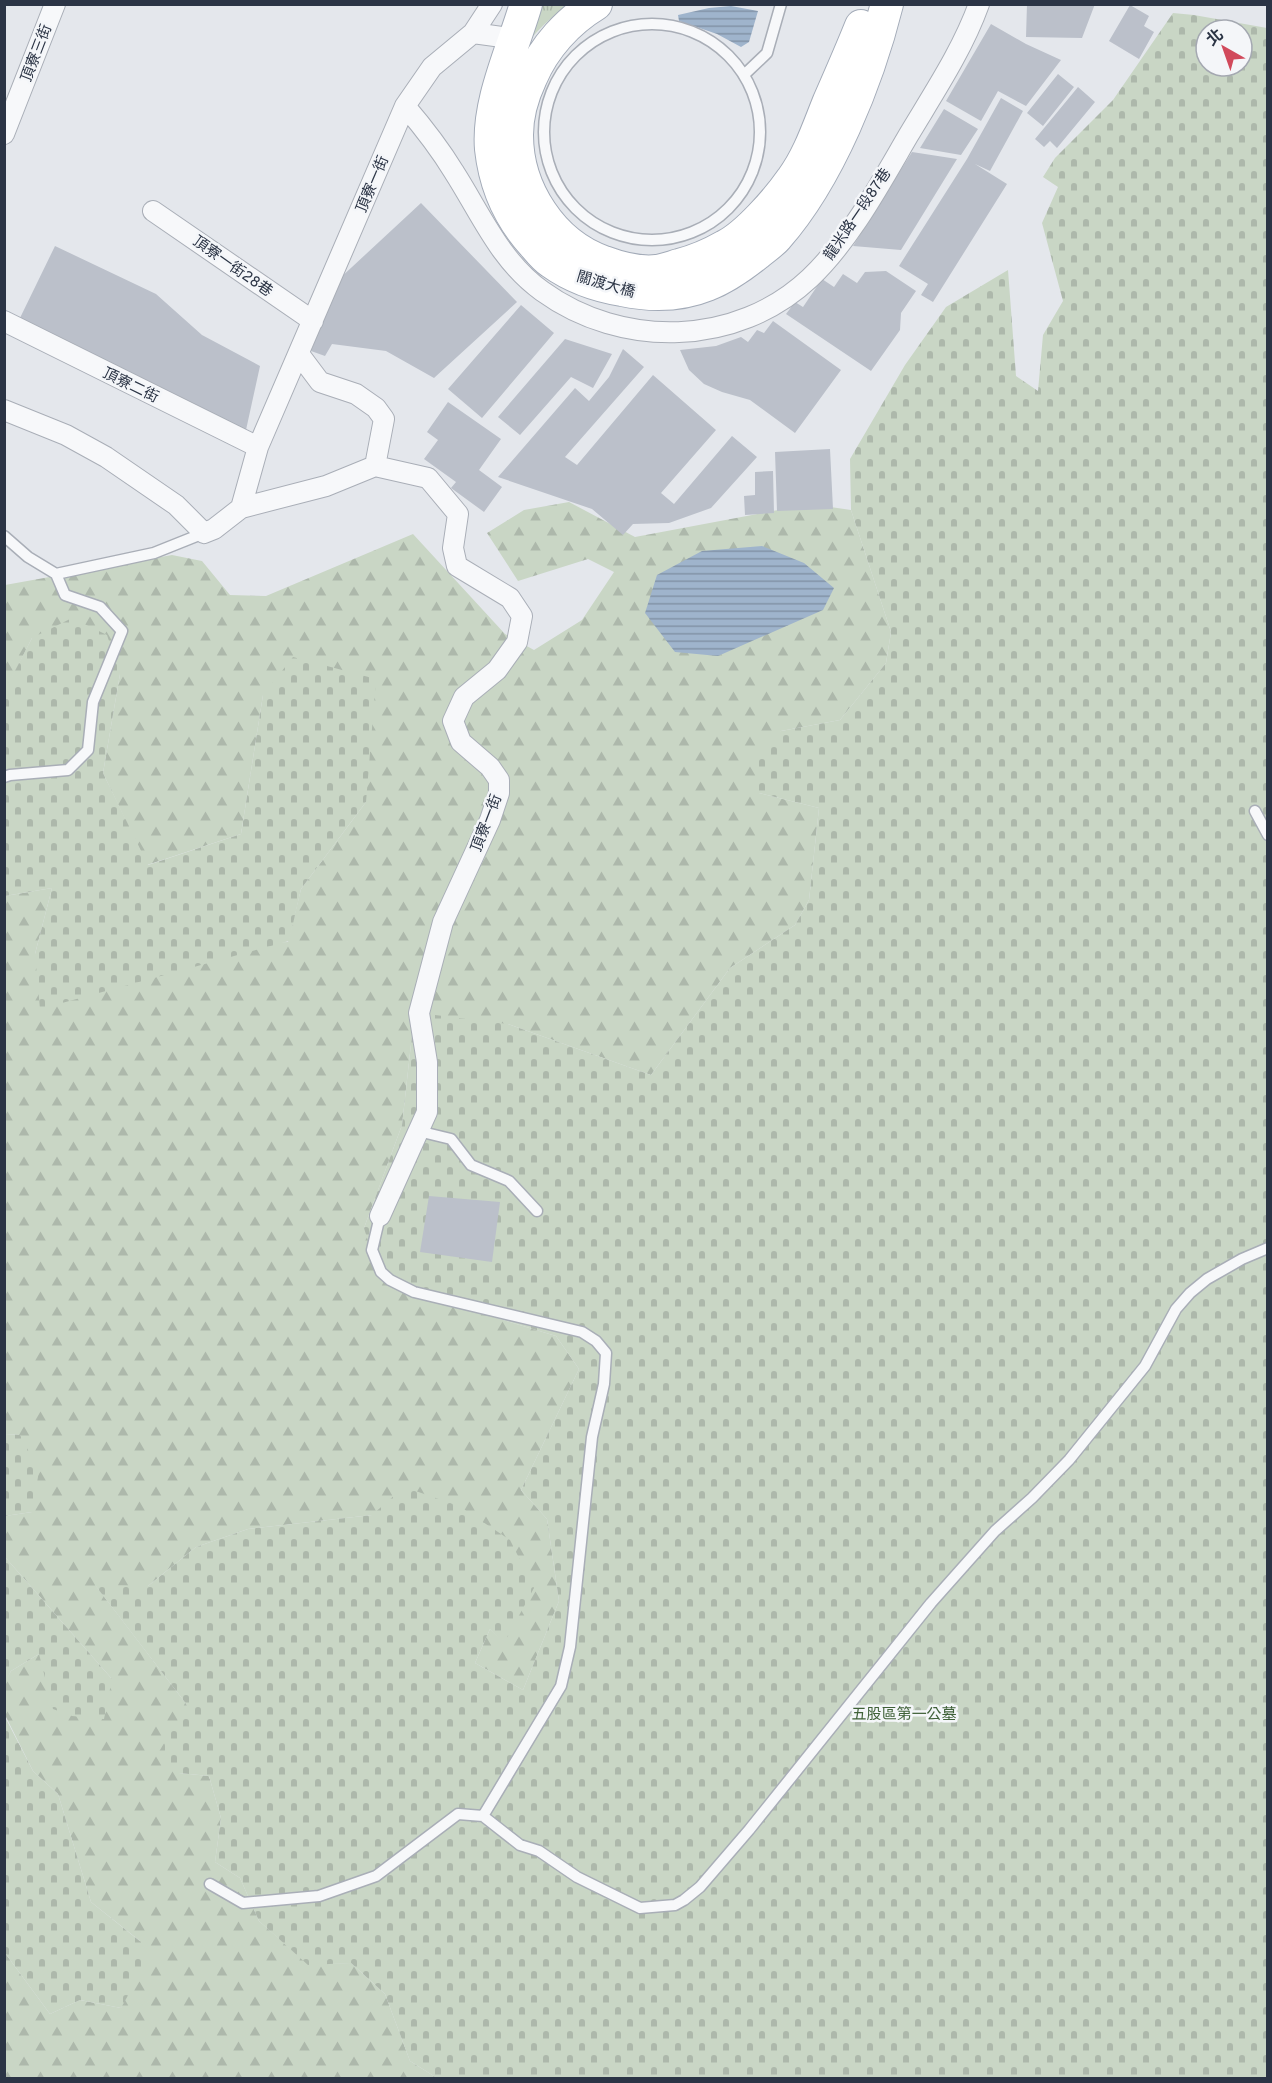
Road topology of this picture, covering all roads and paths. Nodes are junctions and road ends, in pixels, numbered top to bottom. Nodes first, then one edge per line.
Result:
1 (55, 4) edge
2 (492, 4) edge
3 (526, 4) edge
4 (596, 4) edge
5 (781, 4) edge
6 (979, 4) edge
7 (877, 8) edge
8 (473, 33) junction
9 (516, 39) junction
10 (746, 73) junction
11 (405, 106) junction
12 (4, 134) edge
13 (153, 211) dead end
14 (5, 321) edge
15 (313, 321) junction
16 (299, 354) junction
17 (4, 410) edge
18 (258, 447) junction
19 (375, 466) junction
20 (241, 508) junction
21 (204, 533) junction
22 (4, 536) edge
23 (56, 574) junction
24 (4, 777) edge
25 (1255, 811) dead end
26 (1268, 835) edge
27 (418, 1131) junction
28 (537, 1211) dead end
29 (381, 1216) joint
30 (1268, 1248) edge
31 (483, 1816) junction
32 (210, 1884) dead end

1 - 12 street, 頂寮三街
2 - 8 street, 頂寮一街
3 - 9 main road, 關渡大橋
4 - 7 main road
5 - 10 lane
6 - 11 street, 龍米路一段87巷
7 - 9 main road, 關渡大橋
8 - 9 street
8 - 11 street, 頂寮一街
10 - 10 lane
11 - 15 street, 頂寮一街
13 - 15 street, 頂寮一街28巷
14 - 18 street, 頂寮二街
15 - 16 street, 頂寮一街
16 - 18 street, 頂寮一街
16 - 19 street
17 - 21 street
18 - 20 street, 頂寮一街
19 - 20 street
19 - 27 street, 頂寮一街
20 - 21 street
21 - 23 lane
22 - 23 lane
23 - 24 lane
25 - 26 lane
27 - 28 lane
27 - 29 street, 頂寮一街
29 - 31 lane
30 - 31 lane
31 - 32 lane

